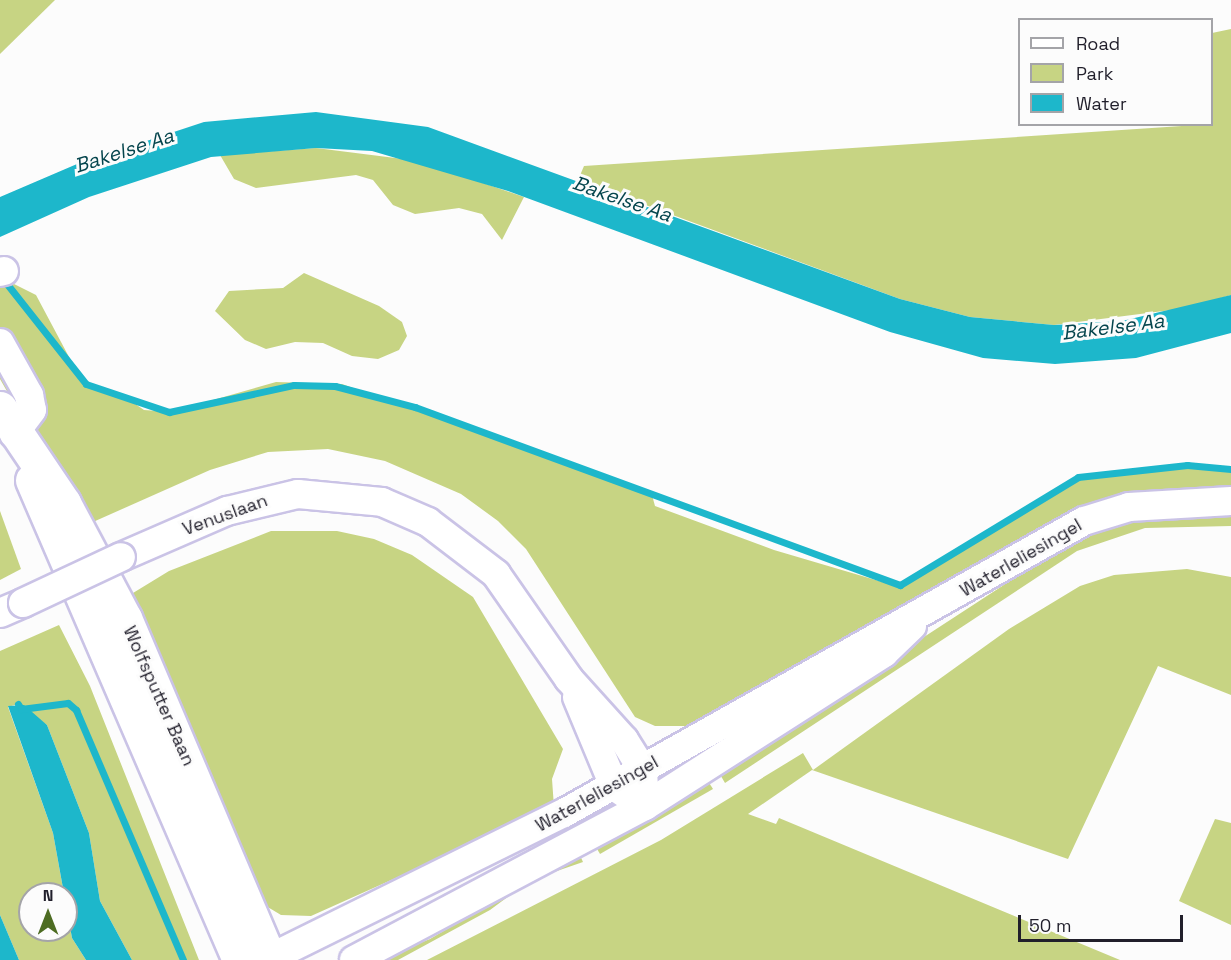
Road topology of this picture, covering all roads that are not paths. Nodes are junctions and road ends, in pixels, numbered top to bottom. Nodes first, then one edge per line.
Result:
1 (0, 343) edge
2 (12, 430) edge
3 (1231, 501) edge
4 (11, 608) edge
5 (922, 616) junction
6 (569, 679) junction
7 (643, 770) junction
8 (614, 786) junction
9 (645, 806) junction
10 (261, 959) edge
11 (354, 960) edge

1 - 2 street
2 - 10 main road, Wolfsputter Baan
3 - 5 street, Waterleliesingel
4 - 6 street, Venuslaan, bridge
5 - 7 street, Waterleliesingel
5 - 9 street, Waterleliesingel
6 - 7 street, Venuslaan
6 - 8 street, Venuslaan
7 - 8 street, Waterleliesingel
7 - 9 street, Venuslaan
8 - 9 street
8 - 10 street, Waterleliesingel
9 - 11 street, Waterleliesingel

